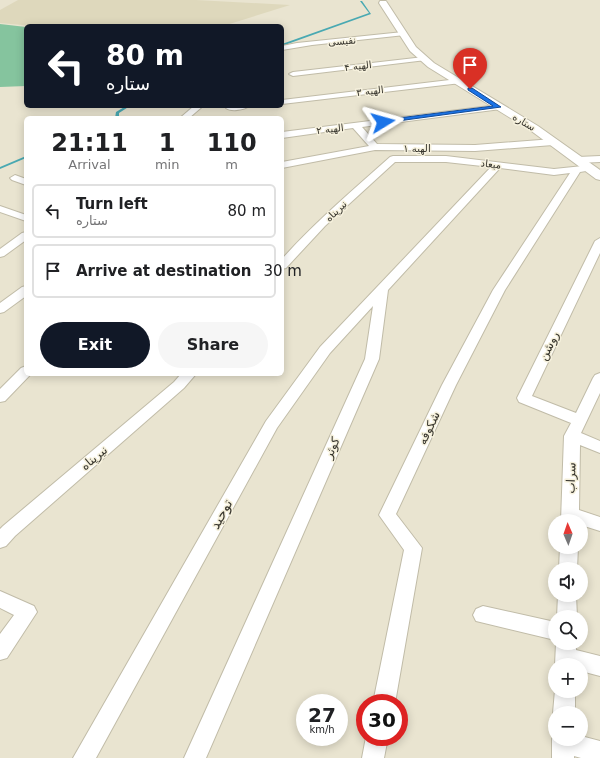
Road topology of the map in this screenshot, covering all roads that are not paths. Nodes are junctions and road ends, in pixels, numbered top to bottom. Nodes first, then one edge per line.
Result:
1 (380, 1) edge
2 (403, 34) junction
3 (284, 48) edge
4 (424, 59) junction
5 (293, 74) dead end
6 (458, 81) junction
7 (284, 102) edge
8 (498, 107) junction
9 (196, 108) edge
10 (186, 116) edge
11 (355, 125) junction
12 (284, 135) edge
13 (554, 142) junction
14 (375, 147) junction
15 (393, 159) joint
16 (600, 159) edge
17 (498, 164) junction
18 (285, 166) edge
19 (581, 166) junction
20 (600, 176) edge
21 (15, 178) dead end
22 (24, 181) edge
23 (0, 209) edge
24 (24, 217) edge
25 (24, 236) edge
26 (600, 241) edge
27 (0, 254) edge
28 (284, 264) edge
29 (382, 288) junction
30 (24, 291) edge
31 (0, 309) edge
32 (24, 373) edge
33 (187, 376) edge
34 (600, 378) edge
35 (2, 392) edge
36 (579, 420) junction
37 (572, 436) junction
38 (600, 447) edge
39 (570, 514) edge
40 (588, 521) edge
41 (600, 524) edge
42 (0, 541) edge
43 (0, 599) edge
44 (483, 615) dead end
45 (548, 629) edge
46 (0, 651) edge
47 (566, 655) edge
48 (600, 666) edge
49 (386, 694) edge
50 (375, 746) edge
51 (563, 746) edge
52 (600, 752) edge
53 (84, 758) edge
54 (195, 758) edge
55 (373, 758) edge

1 - 2 street, ستاره
2 - 3 street, نفیسی
2 - 4 street, ستاره
4 - 5 street, الهیه ۴
4 - 6 street, ستاره
6 - 7 street, الهیه ۳
6 - 8 street, ستاره
8 - 11 street, الهیه ۲
8 - 13 street, ستاره
9 - 10 street
11 - 12 street, الهیه ۲
11 - 14 street
13 - 14 street, الهیه ۱
13 - 19 street, ستاره
14 - 18 street, الهیه ۱
15 - 17 street, میعاد
15 - 28 street, نیرپناه
16 - 19 street, میعاد
17 - 19 street, میعاد
17 - 29 street
19 - 20 street, ستاره
19 - 49 street, شکوفه
21 - 22 street
23 - 24 street
25 - 27 street
26 - 36 street, روشن
29 - 53 street, توحید
29 - 54 street, کوثر
30 - 31 street
32 - 35 street
33 - 42 street, نیرپناه
34 - 36 street
36 - 37 street
37 - 38 street
37 - 39 street, سراب
40 - 41 street
43 - 46 street
44 - 45 street
47 - 48 street
50 - 55 street
51 - 52 street

